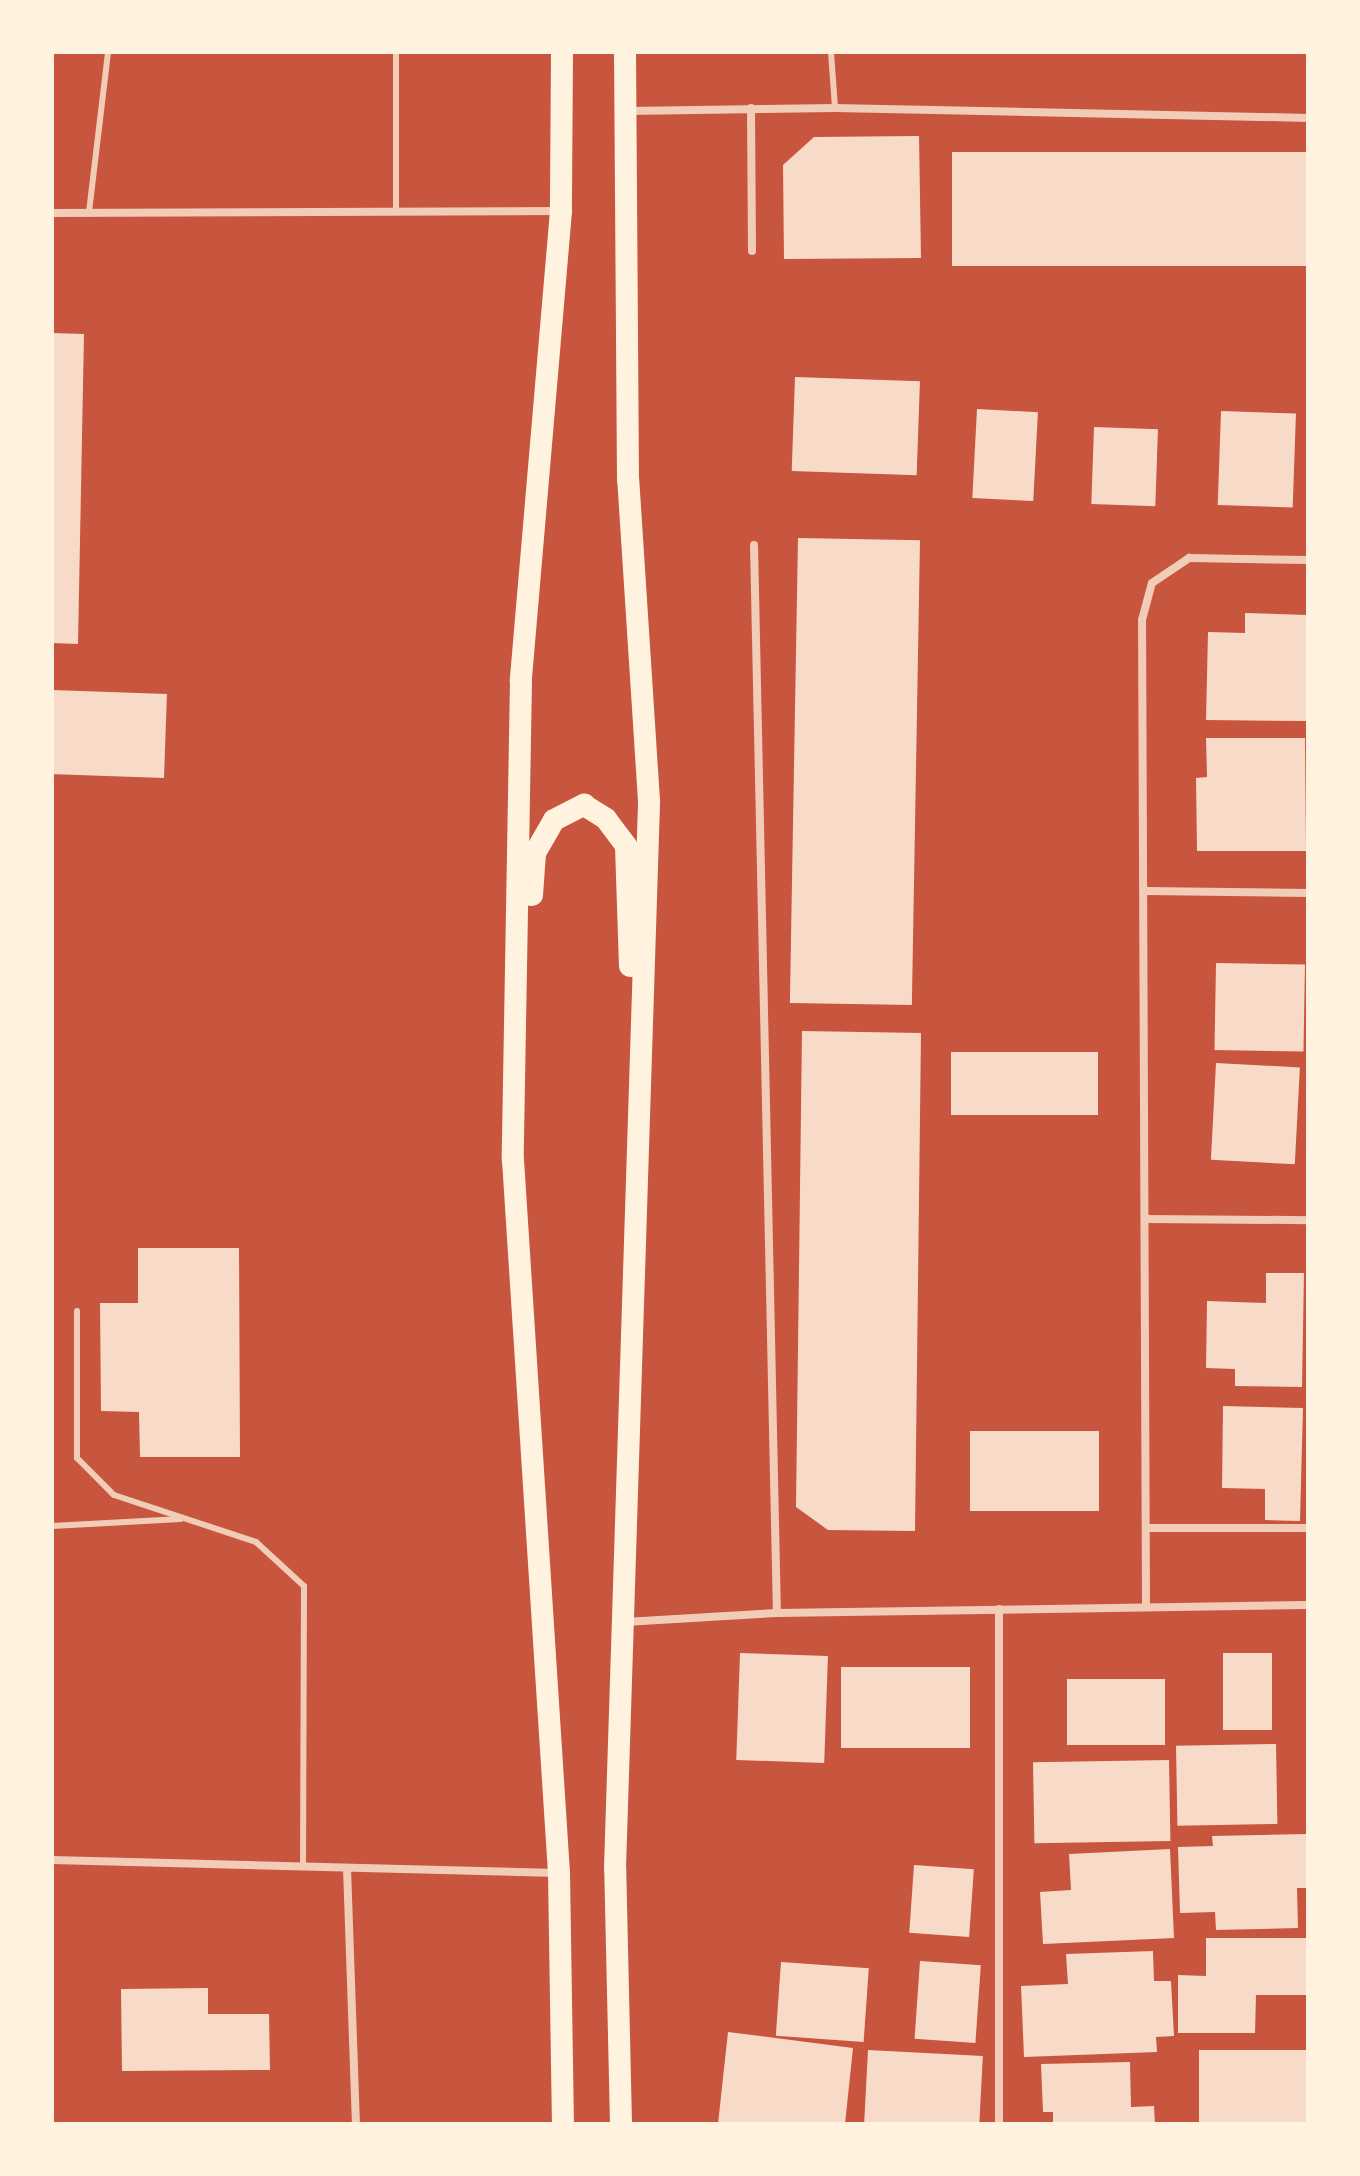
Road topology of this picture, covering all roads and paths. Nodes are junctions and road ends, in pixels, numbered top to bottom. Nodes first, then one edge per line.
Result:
1 (108, 52) edge
2 (396, 52) edge
3 (562, 52) edge
4 (625, 52) edge
5 (831, 52) edge
6 (751, 108) junction
7 (835, 108) junction
8 (626, 111) junction
9 (1308, 118) edge
10 (396, 210) junction
11 (561, 211) junction
12 (89, 212) junction
13 (52, 213) edge
14 (752, 251) dead end
15 (754, 545) dead end
16 (1308, 560) edge
17 (1145, 891) junction
18 (1308, 893) edge
19 (513, 1160) junction
20 (637, 1165) junction
21 (1146, 1219) junction
22 (1308, 1220) edge
23 (77, 1311) dead end
24 (184, 1519) junction
25 (52, 1526) edge
26 (1146, 1528) junction
27 (1308, 1528) edge
28 (1146, 1605) junction
29 (1308, 1605) edge
30 (999, 1609) junction
31 (777, 1613) junction
32 (621, 1622) junction
33 (52, 1860) edge
34 (303, 1867) junction
35 (347, 1868) junction
36 (559, 1873) junction
37 (356, 2124) edge
38 (563, 2124) edge
39 (621, 2124) edge
40 (999, 2124) edge

1 - 12 lane
2 - 10 lane
3 - 11 highway
4 - 8 highway
5 - 7 lane
6 - 7 street
6 - 8 street
6 - 14 street
7 - 9 street
8 - 20 highway
10 - 11 street
10 - 12 street
11 - 19 highway
12 - 13 street
15 - 31 street
16 - 17 street
17 - 18 street
17 - 21 street
19 - 20 highway
19 - 36 highway
20 - 32 highway
21 - 22 street
21 - 26 street
23 - 24 lane
24 - 25 lane
24 - 34 lane
26 - 27 street
26 - 28 street
28 - 29 street
28 - 30 street
30 - 31 street
30 - 40 street
31 - 32 street
32 - 39 highway
33 - 34 street
34 - 35 street
35 - 36 street
35 - 37 street
36 - 38 highway

